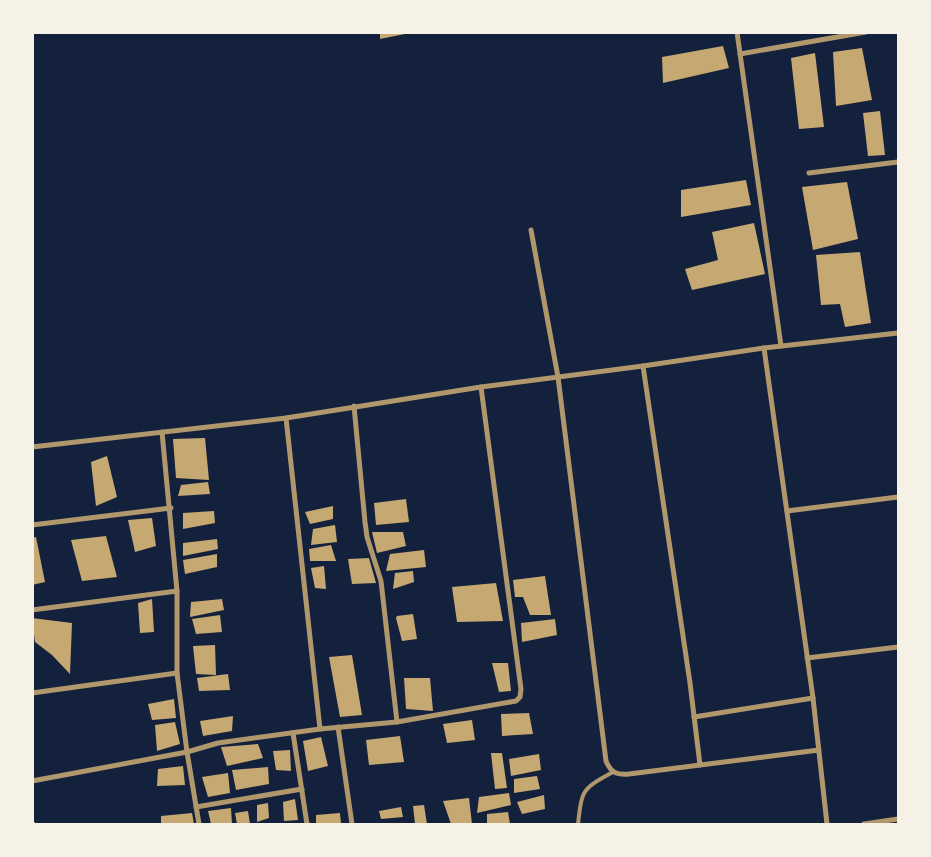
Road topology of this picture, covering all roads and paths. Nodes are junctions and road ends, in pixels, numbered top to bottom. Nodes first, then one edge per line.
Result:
1 (737, 32) edge
2 (866, 32) edge
3 (740, 54) junction
4 (898, 162) edge
5 (808, 173) dead end
6 (531, 230) dead end
7 (898, 333) edge
8 (781, 346) junction
9 (764, 348) junction
10 (643, 366) junction
11 (558, 378) junction
12 (481, 387) junction
13 (354, 406) junction
14 (286, 418) junction
15 (162, 432) junction
16 (32, 447) edge
17 (898, 497) edge
18 (171, 508) junction
19 (786, 511) junction
20 (32, 525) edge
21 (177, 591) junction
22 (32, 610) edge
23 (898, 646) edge
24 (808, 658) junction
25 (178, 673) junction
26 (32, 693) edge
27 (813, 698) junction
28 (694, 718) junction
29 (397, 722) junction
30 (338, 727) junction
31 (320, 728) junction
32 (293, 733) junction
33 (819, 750) junction
34 (187, 752) junction
35 (700, 766) junction
36 (613, 772) junction
37 (32, 781) edge
38 (302, 789) junction
39 (196, 807) junction
40 (898, 819) edge
41 (199, 824) edge
42 (307, 824) edge
43 (352, 824) edge
44 (578, 824) edge
45 (827, 824) edge
46 (864, 824) edge

1 - 3 street
2 - 3 street
3 - 8 street
4 - 5 street
6 - 11 street
7 - 8 street
8 - 9 street
9 - 10 street
9 - 19 street
10 - 11 street
10 - 28 street
11 - 12 street
11 - 36 street
12 - 13 street
12 - 29 street
13 - 14 street
13 - 29 street
14 - 15 street
14 - 31 street
15 - 16 street
15 - 18 street
17 - 19 street
18 - 20 street
18 - 21 street
19 - 24 street
21 - 22 street
21 - 25 street
23 - 24 street
24 - 27 street
25 - 26 street
25 - 34 street
27 - 28 street
27 - 33 street
28 - 35 street
29 - 30 street
30 - 31 street
30 - 43 street
31 - 32 street
32 - 34 street
32 - 38 street
33 - 35 street
33 - 45 street
34 - 37 street
34 - 39 street
35 - 36 street
36 - 44 lane
38 - 39 street
38 - 42 street
39 - 41 street
40 - 46 street

